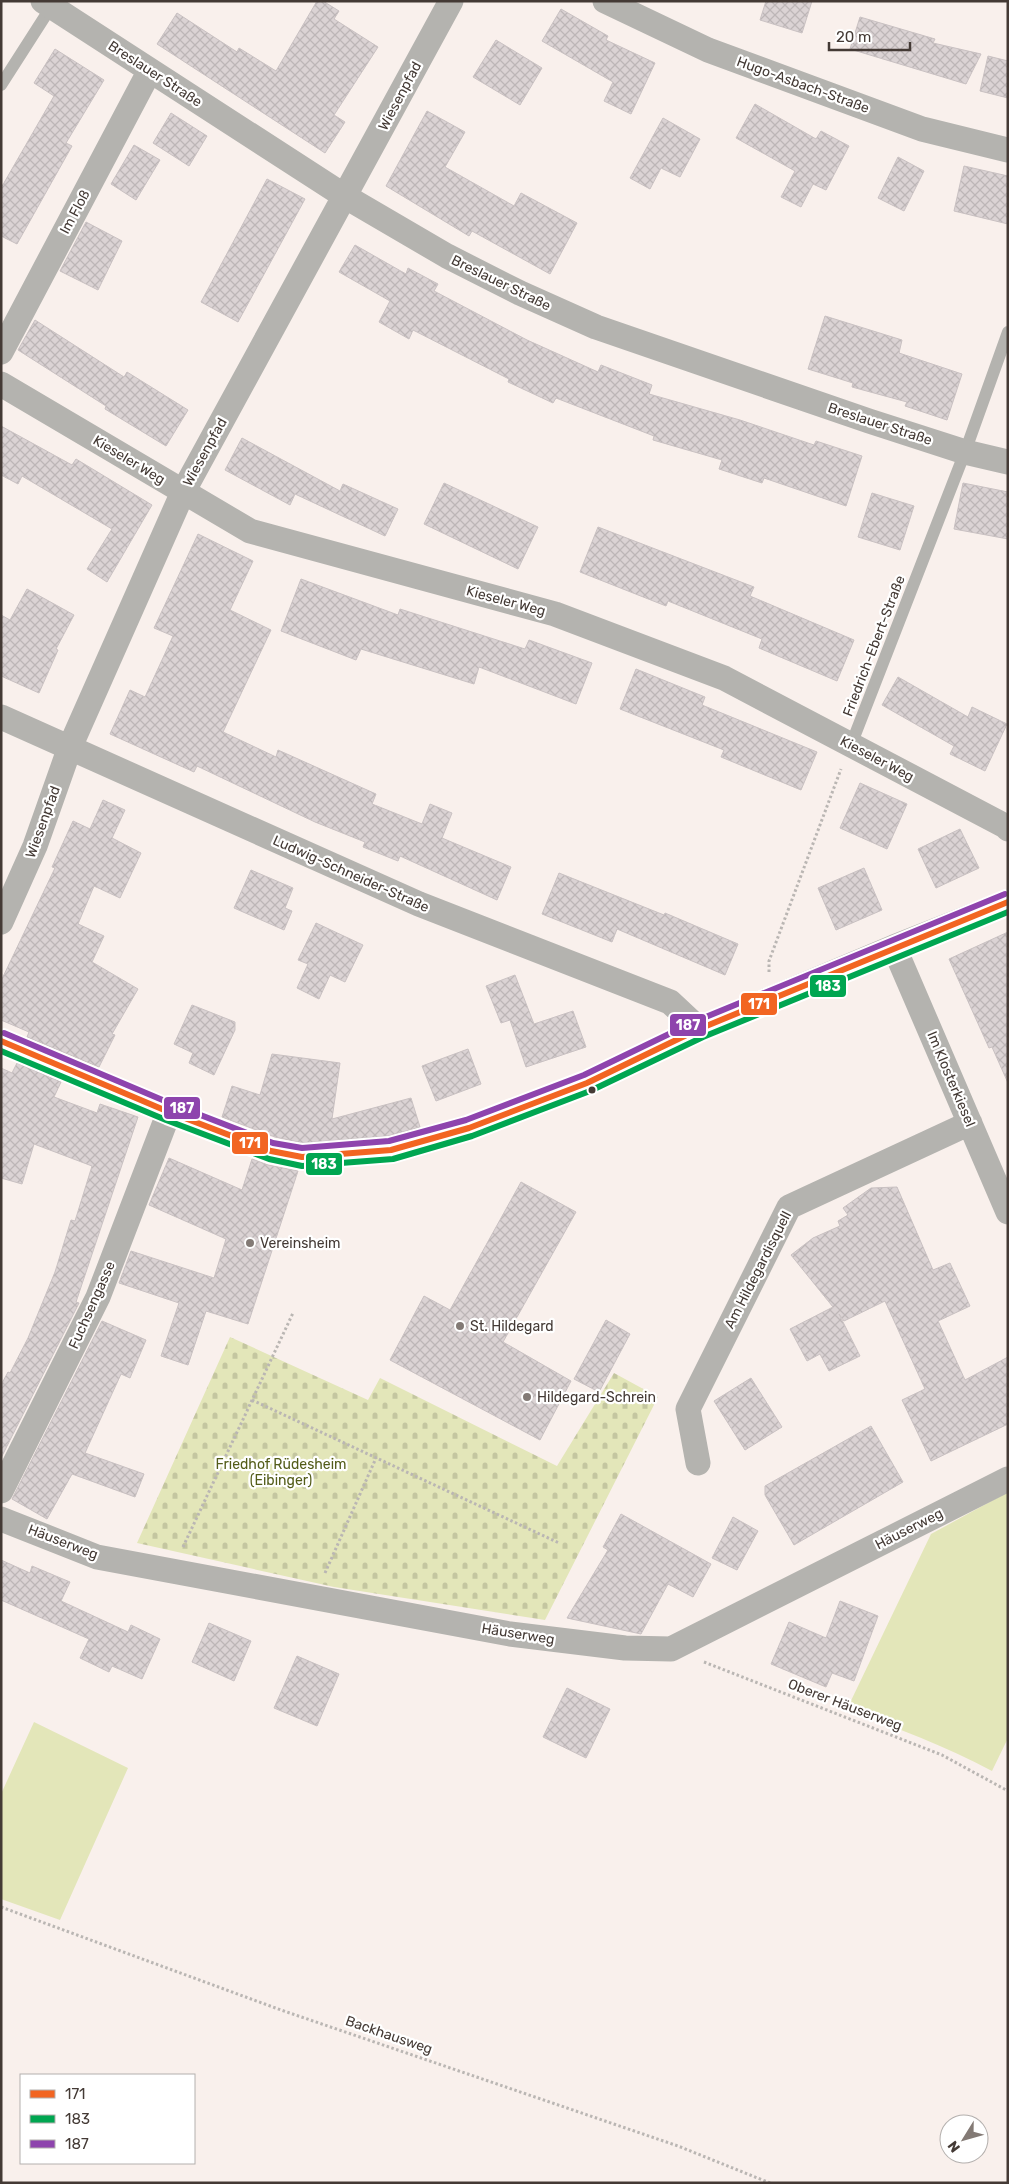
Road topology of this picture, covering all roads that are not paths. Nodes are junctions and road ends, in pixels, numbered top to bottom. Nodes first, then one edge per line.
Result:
1 (451, 1) edge
2 (605, 1) edge
3 (47, 4) edge
4 (149, 72) junction
5 (1, 85) edge
6 (1008, 150) edge
7 (346, 197) junction
8 (1008, 332) edge
9 (1, 352) edge
10 (1, 384) edge
11 (965, 452) junction
12 (1008, 462) edge
13 (183, 492) junction
14 (1, 717) edge
15 (851, 745) junction
16 (70, 747) junction
17 (1008, 830) edge
18 (1008, 902) edge
19 (1, 922) edge
20 (894, 947) junction
21 (699, 1029) junction
22 (1, 1040) edge
23 (169, 1112) junction
24 (970, 1123) junction
25 (1008, 1212) edge
26 (698, 1462) dead end
27 (1008, 1479) edge
28 (1, 1492) edge
29 (1, 1519) edge

1 - 7 street, Wiesenpfad
2 - 6 street, Hugo-Asbach-Straße
3 - 4 street, Breslauer Straße
3 - 5 lane
4 - 7 street, Breslauer Straße
4 - 9 street, Im Floß
7 - 11 street, Breslauer Straße
7 - 13 street, Wiesenpfad
8 - 11 lane, Friedrich-Ebert-Straße
10 - 13 street, Kieseler Weg
11 - 12 street, Breslauer Straße
11 - 15 lane, Friedrich-Ebert-Straße
13 - 15 street, Kieseler Weg
13 - 16 street, Wiesenpfad
14 - 16 street, Ludwig-Schneider-Straße
15 - 17 street, Kieseler Weg
16 - 19 street, Wiesenpfad
16 - 21 street, Ludwig-Schneider-Straße
18 - 20 street
20 - 21 street
20 - 24 street, Im Klosterkiesel
21 - 23 street
22 - 23 street
23 - 28 street, Fuchsengasse
24 - 25 street, Im Klosterkiesel
24 - 26 street, Am Hildegardisquell
27 - 29 street, Häuserweg

